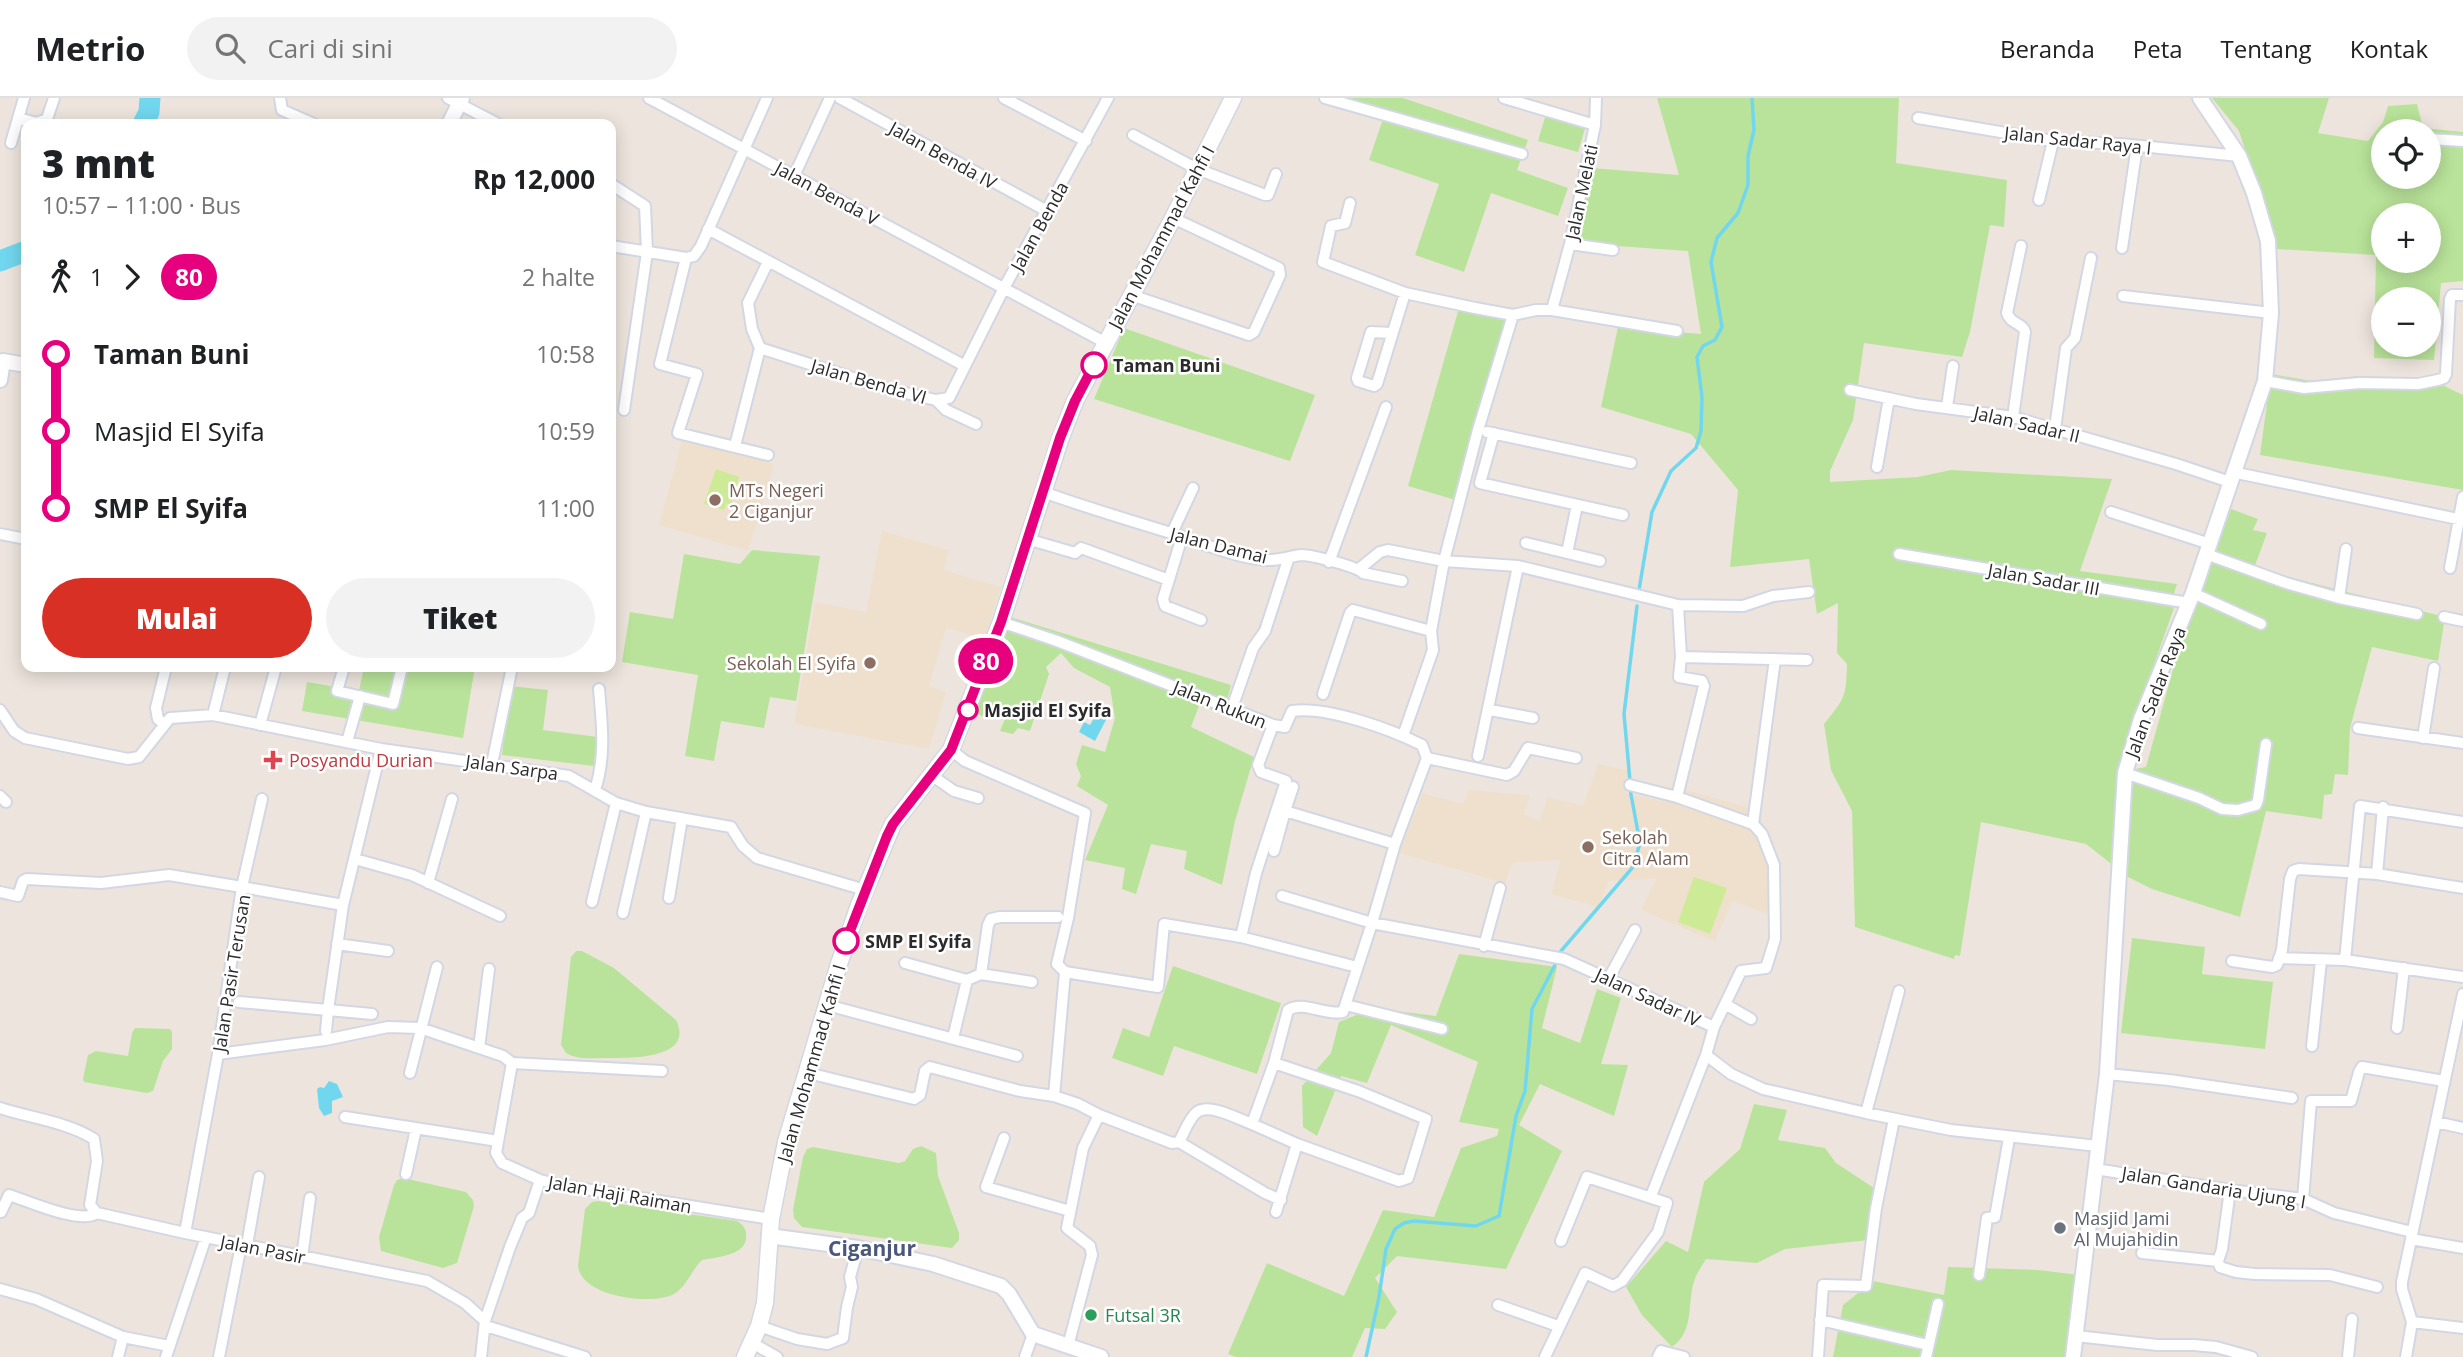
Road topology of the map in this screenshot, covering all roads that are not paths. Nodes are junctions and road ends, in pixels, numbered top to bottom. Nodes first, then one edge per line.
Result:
1 (23, 98) edge
2 (54, 98) edge
3 (280, 98) edge
4 (649, 98) edge
5 (766, 98) edge
6 (830, 98) edge
7 (840, 98) edge
8 (1004, 98) edge
9 (1108, 98) edge
10 (1233, 98) edge
11 (1325, 98) edge
12 (1504, 98) edge
13 (1596, 98) edge
14 (2200, 98) edge
15 (456, 100) edge
16 (18, 118) junction
17 (1918, 118) dead end
18 (22, 119) edge
19 (47, 119) edge
20 (303, 119) edge
21 (450, 119) edge
22 (489, 119) edge
23 (1595, 125) junction
24 (1133, 135) dead end
25 (2441, 140) edge
26 (1086, 141) junction
27 (2053, 141) junction
28 (2463, 141) edge
29 (10, 143) dead end
30 (2137, 146) junction
31 (745, 149) junction
32 (1522, 154) dead end
33 (2239, 156) junction
34 (1197, 169) junction
35 (1276, 174) dead end
36 (794, 176) junction
37 (616, 187) edge
38 (2039, 200) dead end
39 (1350, 203) dead end
40 (1046, 211) junction
41 (1172, 218) junction
42 (708, 229) junction
43 (1570, 244) junction
44 (2021, 246) dead end
45 (616, 247) edge
46 (2122, 248) dead end
47 (1613, 250) dead end
48 (647, 252) junction
49 (686, 258) junction
50 (2091, 258) dead end
51 (768, 262) junction
52 (1004, 288) junction
53 (1405, 293) junction
54 (1131, 295) junction
55 (2463, 295) edge
56 (2123, 296) dead end
57 (1552, 310) junction
58 (2271, 313) junction
59 (1513, 315) junction
60 (1677, 331) dead end
61 (1392, 333) junction
62 (1106, 342) junction
63 (760, 348) junction
64 (1, 360) edge
65 (21, 364) edge
66 (965, 366) junction
67 (1954, 366) dead end
68 (0, 380) edge
69 (2265, 381) junction
70 (1850, 390) dead end
71 (1889, 398) junction
72 (936, 400) junction
73 (1386, 407) dead end
74 (1947, 407) junction
75 (624, 410) dead end
76 (2013, 417) junction
77 (976, 424) dead end
78 (2055, 429) junction
79 (1478, 430) junction
80 (1494, 433) junction
81 (735, 446) junction
82 (768, 455) dead end
83 (1631, 463) dead end
84 (1877, 467) dead end
85 (2231, 477) junction
86 (1193, 488) dead end
87 (1042, 492) junction
88 (2463, 496) edge
89 (1577, 505) junction
90 (2110, 512) dead end
91 (1623, 515) dead end
92 (2461, 519) edge
93 (0, 534) edge
94 (1177, 535) junction
95 (21, 537) edge
96 (1027, 538) junction
97 (1526, 543) dead end
98 (2208, 549) junction
99 (2346, 549) dead end
100 (1567, 553) junction
101 (1899, 554) dead end
102 (1288, 560) junction
103 (1444, 561) junction
104 (1600, 561) dead end
105 (1329, 562) junction
106 (1518, 566) junction
107 (2449, 568) dead end
108 (1359, 569) junction
109 (1169, 580) junction
110 (1402, 581) dead end
111 (1809, 592) dead end
112 (2191, 598) junction
113 (2339, 598) junction
114 (1678, 605) junction
115 (2417, 614) dead end
116 (2444, 617) dead end
117 (1201, 620) dead end
118 (2463, 621) edge
119 (1001, 622) junction
120 (2261, 624) dead end
121 (1431, 631) junction
122 (1681, 657) junction
123 (1775, 659) junction
124 (1807, 660) dead end
125 (2434, 668) dead end
126 (165, 672) edge
127 (224, 672) edge
128 (275, 672) edge
129 (343, 672) edge
130 (401, 672) edge
131 (511, 672) edge
132 (599, 688) dead end
133 (1323, 694) dead end
134 (360, 696) junction
135 (1232, 708) junction
136 (0, 710) edge
137 (1490, 710) junction
138 (213, 715) junction
139 (1532, 718) dead end
140 (164, 724) junction
141 (260, 725) junction
142 (1273, 725) junction
143 (2358, 728) dead end
144 (1403, 736) junction
145 (2423, 738) junction
146 (347, 742) junction
147 (2463, 743) edge
148 (2266, 744) dead end
149 (381, 749) junction
150 (951, 750) junction
151 (1478, 756) dead end
152 (1427, 758) junction
153 (1576, 758) dead end
154 (492, 764) junction
155 (2125, 774) junction
156 (931, 775) junction
157 (1630, 785) dead end
158 (1293, 788) dead end
159 (595, 790) junction
160 (1677, 797) junction
161 (262, 799) dead end
162 (452, 799) dead end
163 (978, 799) dead end
164 (616, 803) junction
165 (2383, 807) junction
166 (1285, 811) junction
167 (646, 812) junction
168 (682, 818) junction
169 (2463, 822) edge
170 (1753, 824) junction
171 (1395, 844) junction
172 (1273, 851) dead end
173 (355, 859) junction
174 (2354, 873) junction
175 (2377, 874) junction
176 (428, 883) junction
177 (242, 887) junction
178 (1500, 888) dead end
179 (2463, 888) edge
180 (865, 890) junction
181 (0, 892) edge
182 (1282, 896) dead end
183 (669, 898) dead end
184 (592, 902) dead end
185 (343, 905) junction
186 (623, 913) dead end
187 (500, 916) dead end
188 (1058, 917) dead end
189 (1372, 923) junction
190 (1635, 930) dead end
191 (1241, 937) junction
192 (337, 944) junction
193 (1484, 946) junction
194 (388, 951) dead end
195 (2279, 958) junction
196 (2345, 960) junction
197 (2232, 961) dead end
198 (2321, 961) junction
199 (905, 963) dead end
200 (437, 967) dead end
201 (1357, 967) junction
202 (2404, 968) junction
203 (489, 970) dead end
204 (1065, 972) junction
205 (981, 974) junction
206 (2463, 977) edge
207 (1609, 978) junction
208 (967, 980) junction
209 (1032, 982) dead end
210 (1899, 992) dead end
211 (2462, 1001) edge
212 (239, 1003) dead end
213 (1725, 1004) junction
214 (827, 1005) junction
215 (1346, 1005) junction
216 (328, 1010) junction
217 (372, 1014) dead end
218 (1751, 1019) dead end
219 (1714, 1027) junction
220 (420, 1028) junction
221 (2397, 1028) dead end
222 (1442, 1029) dead end
223 (326, 1031) dead end
224 (953, 1038) junction
225 (2312, 1046) dead end
226 (479, 1048) junction
227 (218, 1054) junction
228 (1706, 1055) junction
229 (1017, 1056) dead end
230 (512, 1063) junction
231 (1273, 1063) junction
232 (662, 1071) dead end
233 (410, 1073) dead end
234 (808, 1073) junction
235 (2107, 1074) junction
236 (2444, 1081) junction
237 (1054, 1096) junction
238 (2292, 1098) dead end
239 (0, 1108) edge
240 (1866, 1113) junction
241 (1099, 1115) junction
242 (345, 1117) dead end
243 (1894, 1119) junction
244 (2436, 1122) junction
245 (1252, 1124) junction
246 (2463, 1128) edge
247 (416, 1129) junction
248 (1004, 1138) dead end
249 (2009, 1138) junction
250 (498, 1142) junction
251 (1179, 1142) junction
252 (1297, 1144) junction
253 (2098, 1146) junction
254 (2095, 1169) junction
255 (406, 1174) dead end
256 (259, 1178) dead end
257 (540, 1180) junction
258 (2230, 1190) junction
259 (1651, 1196) junction
260 (310, 1198) dead end
261 (1280, 1199) junction
262 (2303, 1199) junction
263 (1070, 1211) junction
264 (1, 1212) edge
265 (1276, 1212) dead end
266 (97, 1213) junction
267 (771, 1219) junction
268 (185, 1233) junction
269 (769, 1236) junction
270 (2412, 1236) junction
271 (205, 1237) junction
272 (1561, 1241) dead end
273 (244, 1245) junction
274 (858, 1248) junction
275 (2463, 1248) edge
276 (2142, 1253) dead end
277 (302, 1257) junction
278 (2218, 1261) junction
279 (1979, 1275) dead end
280 (2377, 1287) dead end
281 (1, 1292) edge
282 (1938, 1304) dead end
283 (1497, 1305) dead end
284 (2352, 1319) dead end
285 (1820, 1320) junction
286 (2412, 1322) junction
287 (485, 1323) junction
288 (760, 1326) junction
289 (1558, 1326) junction
290 (2463, 1328) edge
291 (1033, 1334) junction
292 (2076, 1336) junction
293 (123, 1337) junction
294 (1928, 1345) junction
295 (1068, 1346) junction
296 (749, 1350) edge
297 (167, 1352) edge
298 (1659, 1354) edge
299 (118, 1357) edge
300 (219, 1357) edge
301 (481, 1357) edge
302 (585, 1357) edge
303 (777, 1357) edge
304 (1025, 1357) edge
305 (1101, 1357) edge
306 (1545, 1357) edge
307 (1684, 1357) edge
308 (1818, 1357) edge
309 (1926, 1357) edge
310 (2073, 1357) edge
311 (2252, 1357) edge
312 (2348, 1357) edge
313 (2406, 1357) edge

1 - 16 street
2 - 19 street
3 - 20 street
4 - 31 street, Jalan Benda V
5 - 31 street
6 - 36 street
7 - 40 street, Jalan Benda IV
8 - 26 street
9 - 26 street, Jalan Benda
10 - 34 main road, Jalan Mohammad Kahfi I
11 - 32 street
12 - 23 street, Jalan Melati
13 - 23 street
14 - 33 street, Jalan Sadar Raya
15 - 21 street
15 - 22 street
16 - 18 street
16 - 29 street
17 - 27 street, Jalan Sadar Raya I
23 - 43 street, Jalan Melati
24 - 34 street
25 - 28 street
26 - 40 street, Jalan Benda
27 - 30 street, Jalan Sadar Raya I
27 - 38 street
30 - 33 street, Jalan Sadar Raya I
30 - 46 street
31 - 36 street, Jalan Benda V
31 - 42 street
33 - 58 street, Jalan Sadar Raya
34 - 35 street
34 - 41 main road, Jalan Mohammad Kahfi I
36 - 52 street, Jalan Benda V
37 - 48 street
39 - 53 street
40 - 52 street, Jalan Benda
41 - 54 main road, Jalan Mohammad Kahfi I
41 - 54 street
42 - 49 street
42 - 51 street
43 - 47 street
43 - 57 street, Jalan Melati
44 - 76 street
45 - 48 street
48 - 49 street
48 - 75 street
49 - 81 street
50 - 78 street
51 - 63 street
51 - 66 street
52 - 62 street, Jalan Benda
52 - 66 street, Jalan Benda VI
53 - 59 street
53 - 61 street
54 - 62 main road, Jalan Mohammad Kahfi I
55 - 69 street
56 - 58 street
57 - 59 street
57 - 60 street
58 - 69 street, Jalan Sadar Raya
59 - 79 street
61 - 61 street
62 - 87 main road, Jalan Mohammad Kahfi I
63 - 72 street, Jalan Benda VI
63 - 81 street
64 - 65 street
64 - 68 street
66 - 72 street, Jalan Benda VI
67 - 74 street
69 - 85 street, Jalan Sadar Raya
70 - 71 street, Jalan Sadar II
71 - 74 street, Jalan Sadar II
71 - 84 street
72 - 77 street
73 - 105 street
74 - 76 street, Jalan Sadar II
76 - 78 street, Jalan Sadar II
78 - 85 street, Jalan Sadar II
79 - 80 street
79 - 103 street
80 - 83 street
80 - 89 street
81 - 82 street
85 - 92 street, Jalan Sadar II
85 - 98 street, Jalan Sadar Raya
86 - 94 street
87 - 94 street, Jalan Damai
87 - 96 main road, Jalan Mohammad Kahfi I
88 - 92 street
89 - 91 street
89 - 100 street
90 - 98 street
92 - 107 street
93 - 95 street
94 - 102 street, Jalan Damai
94 - 109 street
96 - 109 street
96 - 119 main road, Jalan Mohammad Kahfi I
97 - 100 street
98 - 112 street, Jalan Sadar Raya
98 - 113 street
99 - 113 street
100 - 104 street
101 - 112 street, Jalan Sadar III
102 - 105 street, Jalan Damai
102 - 135 street
103 - 106 street
103 - 108 street
103 - 121 street
105 - 108 street, Jalan Damai
106 - 114 street
106 - 137 street
108 - 110 street, Jalan Damai
109 - 117 street
111 - 114 street
112 - 120 street, Jalan Sadar III
112 - 155 street, Jalan Sadar Raya
113 - 115 street
114 - 122 street
116 - 118 street
119 - 135 street, Jalan Rukun
119 - 150 main road, Jalan Mohammad Kahfi I
121 - 133 street
121 - 144 street
122 - 123 street
122 - 160 street
123 - 124 street
123 - 170 street
125 - 145 street
126 - 140 street
127 - 138 street
128 - 141 street
129 - 134 street
130 - 134 street
131 - 154 street
132 - 159 street
134 - 146 street
135 - 142 street, Jalan Rukun
136 - 140 street
137 - 139 street
137 - 151 street
138 - 140 street, Jalan Sarpa
138 - 141 street, Jalan Sarpa
141 - 146 street, Jalan Sarpa
142 - 144 street, Jalan Rukun
142 - 191 street
143 - 145 street
144 - 152 street, Jalan Rukun
145 - 147 street
146 - 149 street, Jalan Sarpa
148 - 155 street
149 - 154 street, Jalan Sarpa
149 - 173 street
150 - 156 main road, Jalan Mohammad Kahfi I
150 - 204 street
152 - 153 street
152 - 171 street
154 - 159 street, Jalan Sarpa
155 - 235 street, Jalan Sadar Raya
156 - 163 street
156 - 180 main road, Jalan Mohammad Kahfi I
157 - 160 street
158 - 166 street
159 - 164 street, Jalan Sarpa
160 - 170 street
161 - 177 street
162 - 176 street
164 - 167 street, Jalan Sarpa
164 - 184 street
165 - 169 street
165 - 174 street
165 - 175 street
166 - 171 street
166 - 172 street
167 - 168 street, Jalan Sarpa
167 - 186 street
168 - 180 street, Jalan Sarpa
168 - 183 street
170 - 213 street
171 - 189 street
173 - 176 street
173 - 185 street
174 - 175 street
174 - 195 street
174 - 196 street
175 - 179 street
176 - 187 street
177 - 181 street
177 - 185 street, Jalan Pasir Terusan
177 - 227 street, Jalan Pasir Terusan
178 - 193 street
180 - 214 main road, Jalan Mohammad Kahfi I
182 - 189 street, Jalan Sadar IV
185 - 192 street
188 - 205 street
189 - 193 street, Jalan Sadar IV
189 - 201 street
190 - 207 street
191 - 201 street
191 - 204 street
192 - 194 street
192 - 216 street
193 - 207 street, Jalan Sadar IV
195 - 197 street
195 - 198 street
196 - 198 street
196 - 202 street
198 - 225 street
199 - 208 street
200 - 220 street
201 - 215 street
202 - 206 street
202 - 221 street
203 - 226 street
204 - 237 street
205 - 208 street
205 - 209 street
207 - 219 street, Jalan Sadar IV
208 - 224 street
210 - 240 street
211 - 236 street
212 - 216 street
213 - 218 street
213 - 219 street
214 - 224 street
214 - 234 main road, Jalan Mohammad Kahfi I
215 - 222 street
215 - 231 street
216 - 217 street
216 - 223 street
219 - 228 street, Jalan Sadar IV
220 - 226 street
220 - 227 street
220 - 233 street
224 - 229 street
226 - 230 street
227 - 268 street, Jalan Pasir Terusan
228 - 240 street
228 - 259 street, Jalan Sadar IV
230 - 232 street
230 - 250 street
231 - 245 street
231 - 252 street
234 - 237 street
234 - 267 main road, Jalan Mohammad Kahfi I
235 - 238 street
235 - 253 street, Jalan Sadar Raya
236 - 244 street
236 - 262 street
237 - 241 street
239 - 266 street
240 - 243 street
241 - 251 street
241 - 263 street
242 - 247 street
243 - 249 street
243 - 285 street
244 - 246 street
244 - 270 street
245 - 251 street
245 - 252 street
247 - 250 street
247 - 255 street
248 - 263 street
249 - 253 street
249 - 279 street
250 - 257 street, Jalan Haji Raiman
251 - 261 street
252 - 261 street
253 - 254 street, Jalan Sadar Raya
254 - 258 street, Jalan Gandaria Ujung I
254 - 292 street, Jalan Sadar Raya
256 - 273 street
257 - 267 street, Jalan Haji Raiman
257 - 287 street
258 - 262 street, Jalan Gandaria Ujung I
258 - 278 street
259 - 272 street
259 - 289 street
260 - 277 street
261 - 265 street
262 - 270 street, Jalan Gandaria Ujung I
263 - 295 street
264 - 266 street, Jalan Pasir
266 - 268 street, Jalan Pasir
267 - 269 main road, Jalan Mohammad Kahfi I
268 - 271 street, Jalan Pasir
269 - 274 street
269 - 288 main road, Jalan Mohammad Kahfi I
270 - 275 street, Jalan Gandaria Ujung I
270 - 286 street
271 - 273 street, Jalan Pasir
271 - 297 street
273 - 277 street, Jalan Pasir
273 - 300 street
274 - 288 street
274 - 291 street
276 - 278 street
277 - 287 street, Jalan Pasir
278 - 280 street
281 - 293 street
282 - 294 street
283 - 289 street
284 - 312 street
285 - 294 street
285 - 308 street
286 - 290 street
286 - 313 street
287 - 301 street
287 - 302 street, Jalan Pasir
288 - 296 main road, Jalan Mohammad Kahfi I
289 - 306 street
291 - 295 street
291 - 304 street
292 - 310 street, Jalan Sadar Raya
292 - 311 street
293 - 297 street
293 - 299 street
294 - 309 street
295 - 305 street
296 - 303 street
298 - 307 street

